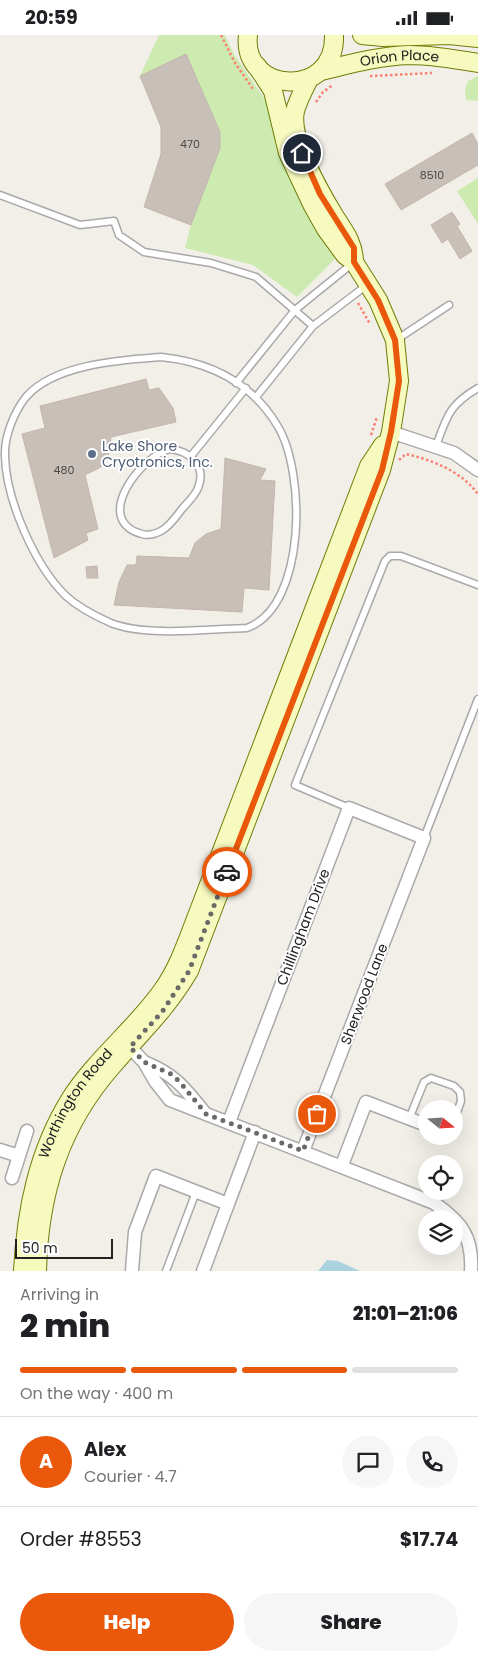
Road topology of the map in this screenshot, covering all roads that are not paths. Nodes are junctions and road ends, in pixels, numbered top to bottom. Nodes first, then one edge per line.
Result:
1 (334, 35) edge
2 (362, 35) edge
3 (450, 35) edge
4 (247, 37) edge
5 (478, 38) edge
6 (478, 63) edge
7 (257, 66) junction
8 (367, 68) junction
9 (315, 75) junction
10 (0, 195) edge
11 (354, 262) junction
12 (368, 285) junction
13 (449, 305) dead end
14 (295, 311) junction
15 (313, 325) junction
16 (395, 340) junction
17 (236, 383) junction
18 (246, 388) junction
19 (478, 388) edge
20 (256, 397) junction
21 (391, 432) junction
22 (436, 446) junction
23 (191, 455) junction
24 (478, 470) edge
25 (478, 585) edge
26 (478, 699) edge
27 (349, 808) junction
28 (424, 838) junction
29 (125, 1042) junction
30 (144, 1062) junction
31 (460, 1100) edge
32 (206, 1114) junction
33 (409, 1119) junction
34 (229, 1122) junction
35 (418, 1122) edge
36 (27, 1131) dead end
37 (255, 1132) junction
38 (0, 1150) edge
39 (303, 1151) junction
40 (19, 1156) junction
41 (342, 1165) junction
42 (12, 1178) dead end
43 (196, 1192) junction
44 (228, 1204) junction
45 (24, 1271) edge
46 (37, 1271) edge
47 (132, 1271) edge
48 (166, 1271) edge
49 (203, 1271) edge
50 (471, 1271) edge

1 - 9 street, Worthington Road
2 - 3 street, Orion Place
3 - 5 street, Orion Place
3 - 8 street
4 - 7 street, Worthington Road
6 - 8 street, Orion Place
7 - 9 street, Orion Place
7 - 11 street, Worthington Road
8 - 9 street, Orion Place
9 - 11 street, Worthington Road
10 - 14 lane
11 - 12 street, Worthington Road
11 - 14 lane
12 - 15 lane
12 - 16 street, Worthington Road
13 - 16 lane
14 - 15 lane
14 - 17 lane
15 - 20 lane
16 - 21 street, Worthington Road
17 - 18 lane
17 - 20 lane
18 - 20 lane
18 - 23 lane
19 - 22 lane
21 - 22 street
21 - 29 street, Worthington Road
22 - 24 street
23 - 23 lane
25 - 27 lane
26 - 28 lane
27 - 28 street
27 - 34 street, Chillingham Drive
28 - 39 street, Sherwood Lane
29 - 30 street
29 - 45 street, Worthington Road
29 - 46 street, Worthington Road
30 - 32 street
30 - 32 street
31 - 33 lane
32 - 34 street
33 - 35 street
33 - 41 street
34 - 37 street
36 - 40 street
37 - 39 street
37 - 44 street
38 - 40 street
39 - 41 street
40 - 42 street
41 - 50 street
43 - 44 street
43 - 47 street
43 - 48 lane
44 - 49 street

